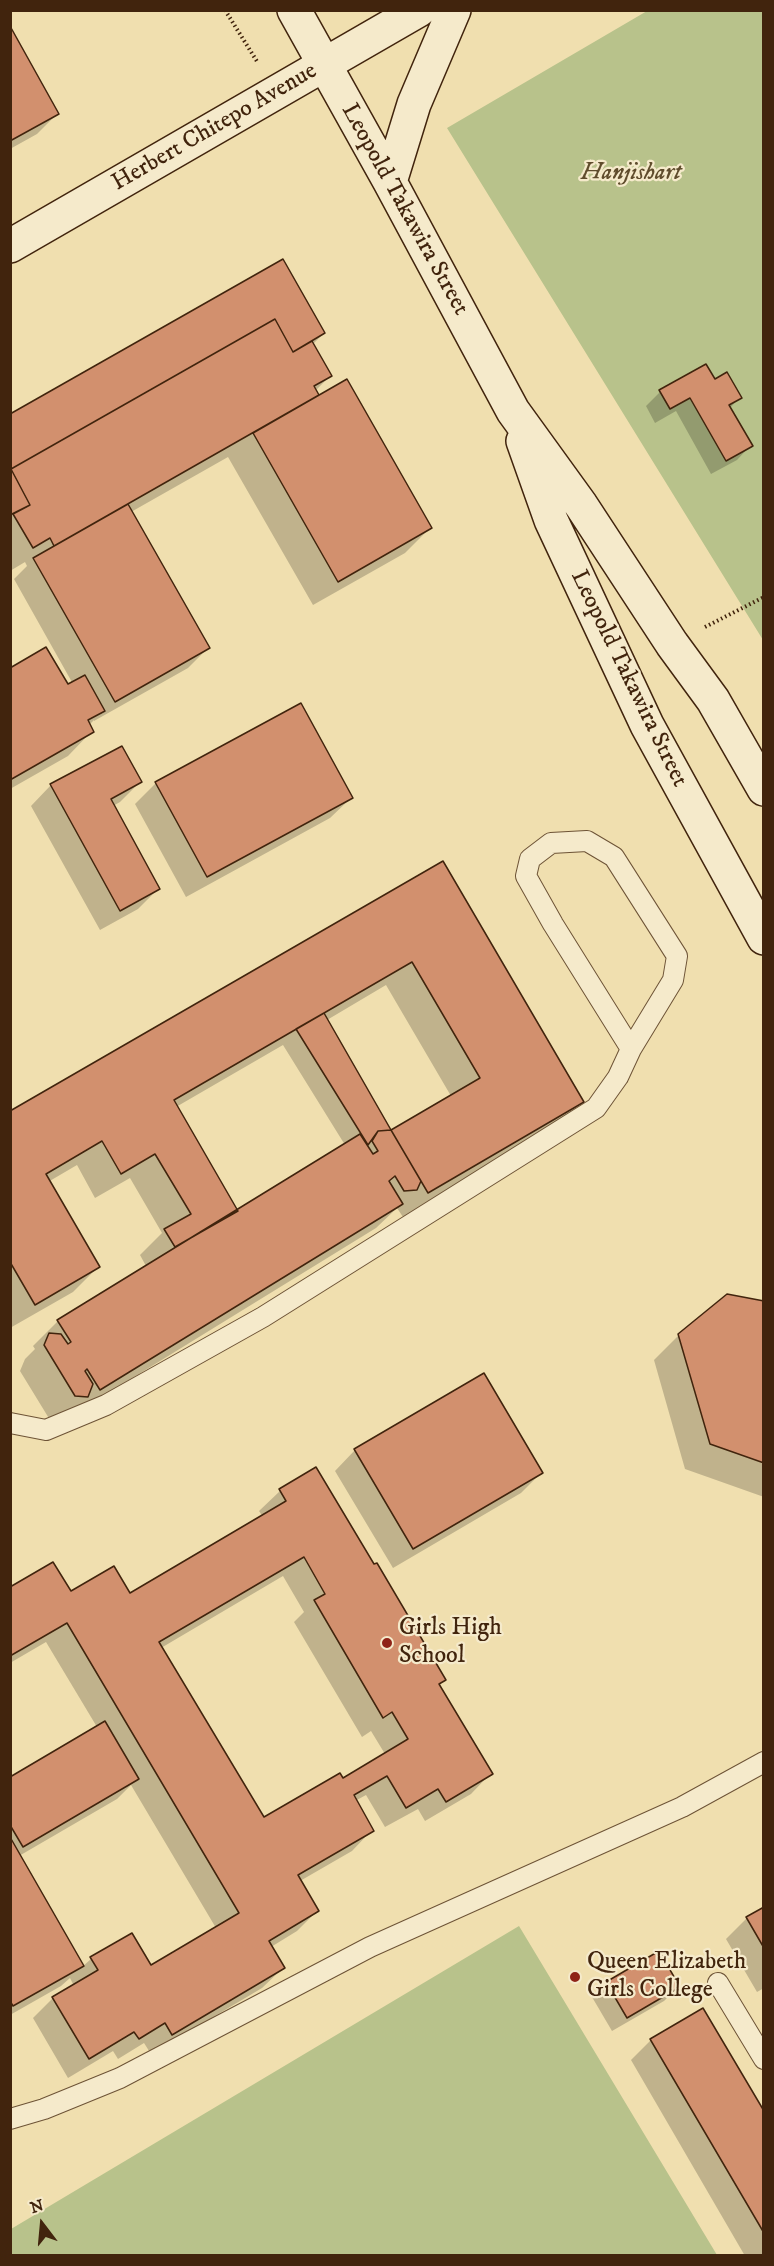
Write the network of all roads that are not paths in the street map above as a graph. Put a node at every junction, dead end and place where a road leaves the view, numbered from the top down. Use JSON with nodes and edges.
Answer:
{"nodes":[{"id":1,"x":294,"y":10,"type":"edge"},
{"id":2,"x":419,"y":10,"type":"edge"},
{"id":3,"x":454,"y":10,"type":"edge"},
{"id":4,"x":325,"y":65,"type":"junction"},
{"id":5,"x":390,"y":182,"type":"junction"},
{"id":6,"x":10,"y":246,"type":"edge"},
{"id":7,"x":513,"y":411,"type":"junction"},
{"id":8,"x":764,"y":789,"type":"edge"},
{"id":9,"x":764,"y":938,"type":"edge"},
{"id":10,"x":631,"y":1049,"type":"junction"},
{"id":11,"x":10,"y":1423,"type":"edge"},
{"id":12,"x":764,"y":1762,"type":"edge"},
{"id":13,"x":718,"y":1983,"type":"dead end"},
{"id":14,"x":764,"y":2059,"type":"edge"},
{"id":15,"x":10,"y":2119,"type":"edge"}],
"edges":[{"from":1,"to":4,"type":"main road","name":"Leopold Takawira Street"},
{"from":2,"to":4,"type":"main road","name":"Herbert Chitepo Avenue"},
{"from":3,"to":5,"type":"main road"},
{"from":4,"to":5,"type":"main road","name":"Leopold Takawira Street"},
{"from":4,"to":6,"type":"main road","name":"Herbert Chitepo Avenue"},
{"from":5,"to":7,"type":"main road","name":"Leopold Takawira Street"},
{"from":7,"to":8,"type":"main road","name":"Leopold Takawira Street"},
{"from":7,"to":9,"type":"main road","name":"Leopold Takawira Street"},
{"from":10,"to":10,"type":"lane"},
{"from":10,"to":11,"type":"lane"},
{"from":12,"to":15,"type":"lane"},
{"from":13,"to":14,"type":"lane"}]}
